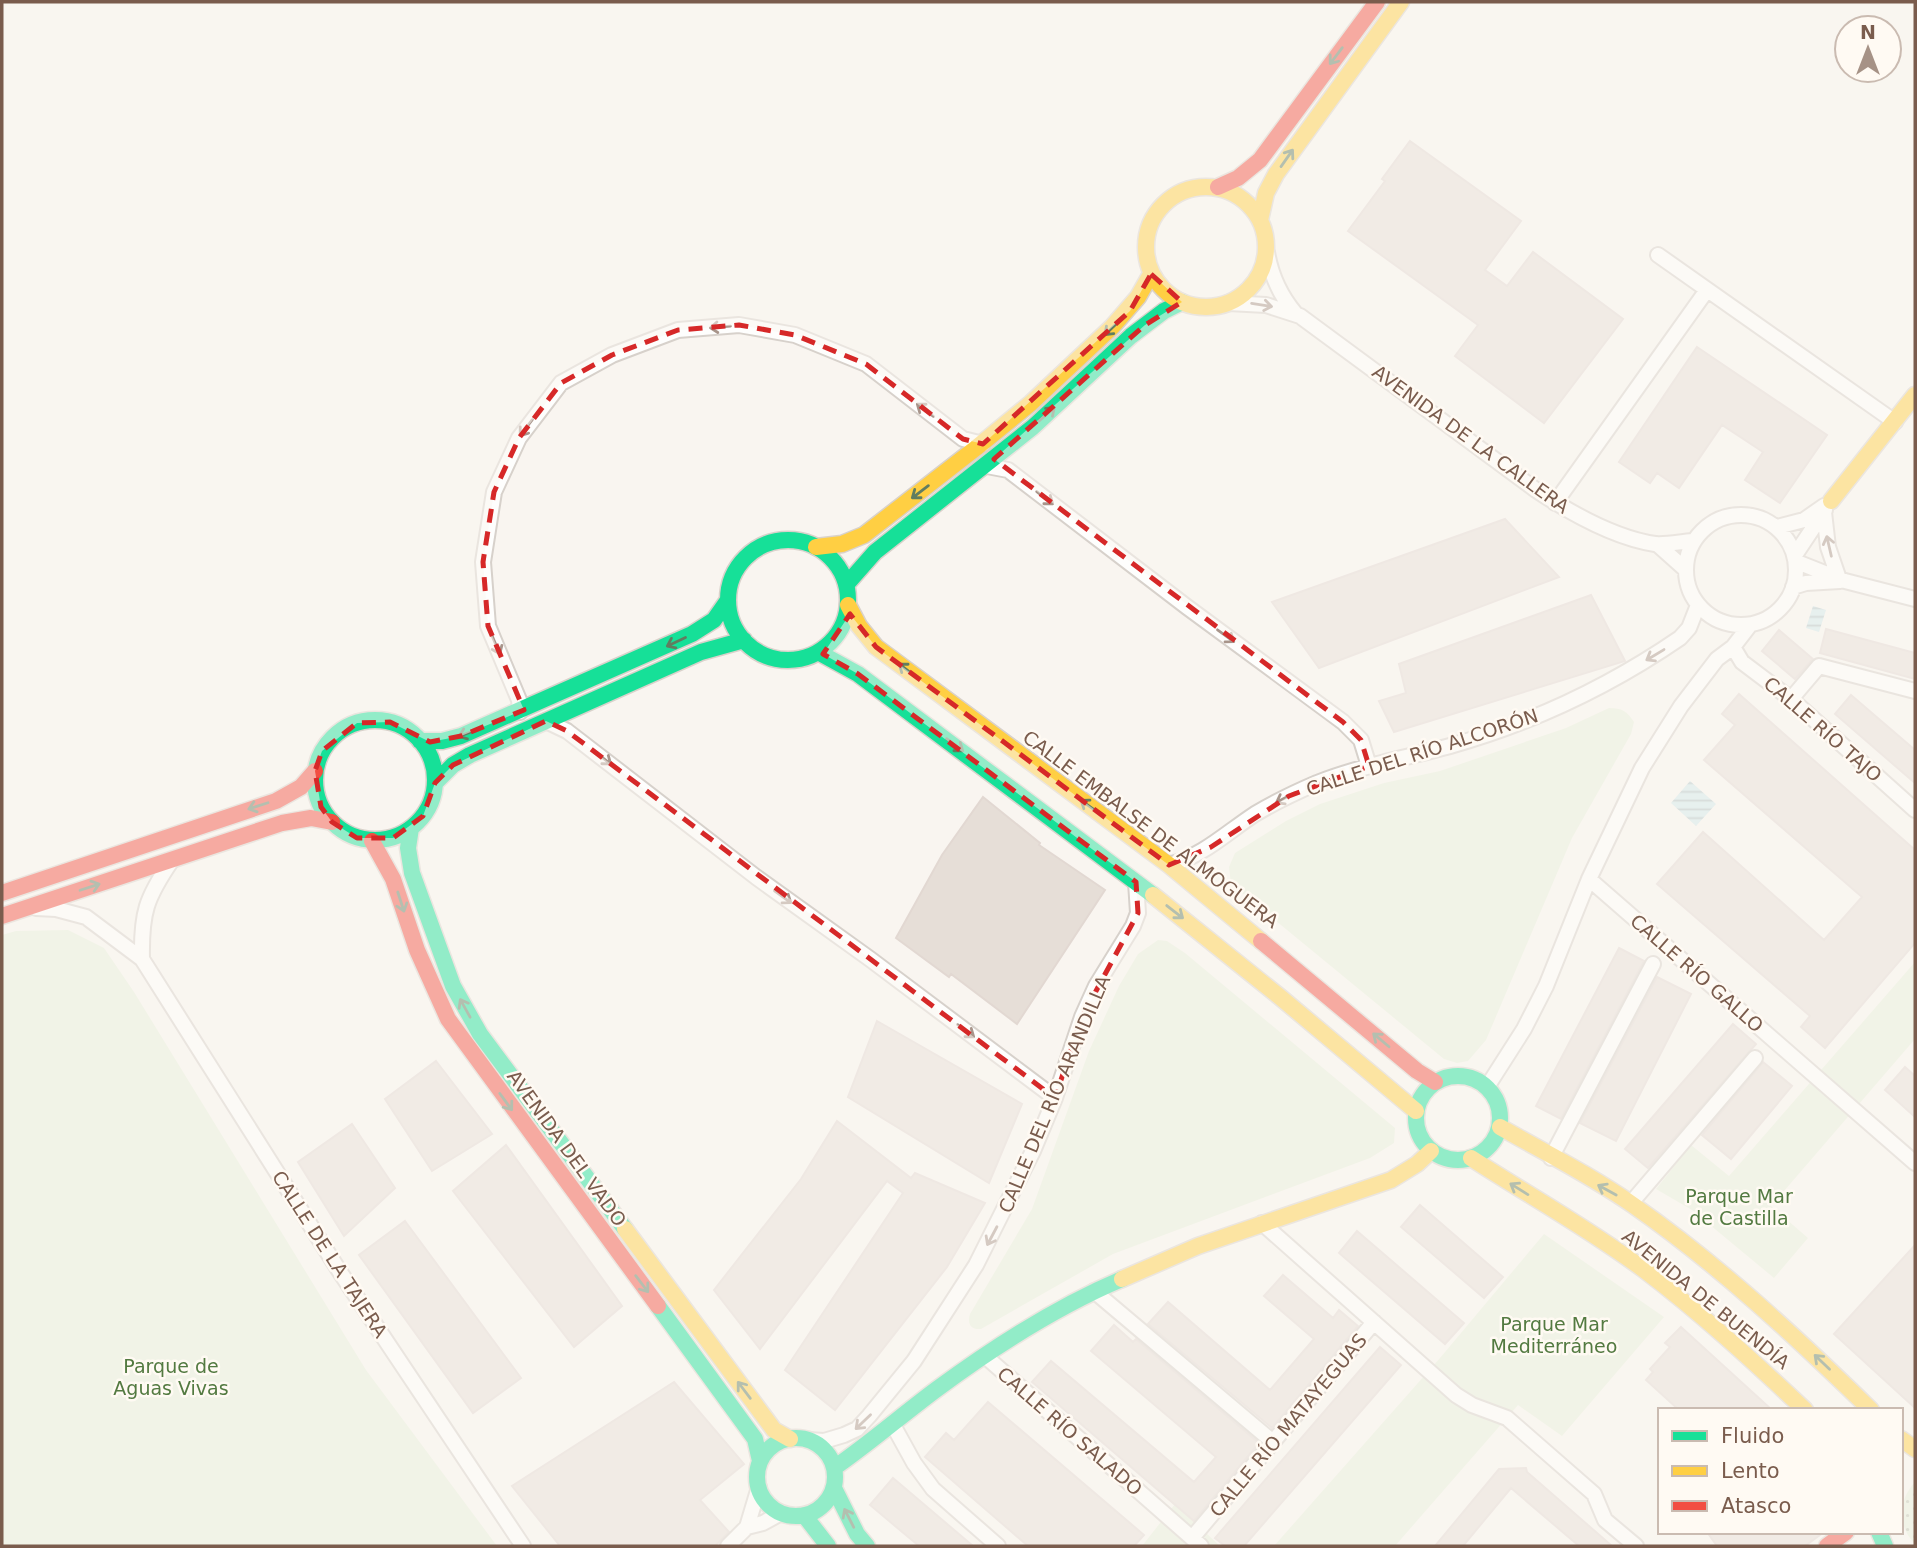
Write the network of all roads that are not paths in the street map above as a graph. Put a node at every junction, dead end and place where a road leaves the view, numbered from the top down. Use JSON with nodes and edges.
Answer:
{"nodes":[{"id":1,"x":1377,"y":2,"type":"edge"},
{"id":2,"x":1401,"y":2,"type":"edge"},
{"id":3,"x":1218,"y":187,"type":"junction"},
{"id":4,"x":1260,"y":220,"type":"junction"},
{"id":5,"x":1267,"y":251,"type":"junction"},
{"id":6,"x":1658,"y":255,"type":"dead end"},
{"id":7,"x":1151,"y":274,"type":"junction"},
{"id":8,"x":1707,"y":290,"type":"junction"},
{"id":9,"x":1182,"y":303,"type":"junction"},
{"id":10,"x":1228,"y":303,"type":"junction"},
{"id":11,"x":1296,"y":314,"type":"junction"},
{"id":12,"x":1915,"y":395,"type":"edge"},
{"id":13,"x":1895,"y":422,"type":"junction"},
{"id":14,"x":983,"y":444,"type":"junction"},
{"id":15,"x":986,"y":466,"type":"junction"},
{"id":16,"x":1555,"y":503,"type":"junction"},
{"id":17,"x":1827,"y":507,"type":"junction"},
{"id":18,"x":1777,"y":527,"type":"junction"},
{"id":19,"x":1692,"y":541,"type":"junction"},
{"id":20,"x":1657,"y":544,"type":"junction"},
{"id":21,"x":816,"y":547,"type":"junction"},
{"id":22,"x":1796,"y":558,"type":"junction"},
{"id":23,"x":1685,"y":569,"type":"junction"},
{"id":24,"x":1842,"y":580,"type":"junction"},
{"id":25,"x":846,"y":585,"type":"junction"},
{"id":26,"x":1793,"y":587,"type":"junction"},
{"id":27,"x":1915,"y":599,"type":"edge"},
{"id":28,"x":728,"y":600,"type":"junction"},
{"id":29,"x":848,"y":605,"type":"junction"},
{"id":30,"x":1698,"y":605,"type":"junction"},
{"id":31,"x":1723,"y":625,"type":"junction"},
{"id":32,"x":1750,"y":625,"type":"junction"},
{"id":33,"x":744,"y":640,"type":"junction"},
{"id":34,"x":1733,"y":646,"type":"junction"},
{"id":35,"x":818,"y":652,"type":"junction"},
{"id":36,"x":1717,"y":659,"type":"junction"},
{"id":37,"x":1915,"y":691,"type":"edge"},
{"id":38,"x":1791,"y":699,"type":"junction"},
{"id":39,"x":520,"y":712,"type":"junction"},
{"id":40,"x":546,"y":721,"type":"junction"},
{"id":41,"x":420,"y":741,"type":"junction"},
{"id":42,"x":1369,"y":766,"type":"junction"},
{"id":43,"x":315,"y":771,"type":"junction"},
{"id":44,"x":435,"y":783,"type":"junction"},
{"id":45,"x":1915,"y":810,"type":"edge"},
{"id":46,"x":331,"y":822,"type":"junction"},
{"id":47,"x":411,"y":828,"type":"junction"},
{"id":48,"x":372,"y":841,"type":"junction"},
{"id":49,"x":172,"y":860,"type":"junction"},
{"id":50,"x":1169,"y":865,"type":"junction"},
{"id":51,"x":1589,"y":879,"type":"junction"},
{"id":52,"x":1136,"y":882,"type":"junction"},
{"id":53,"x":2,"y":892,"type":"edge"},
{"id":54,"x":23,"y":908,"type":"junction"},
{"id":55,"x":2,"y":916,"type":"edge"},
{"id":56,"x":142,"y":959,"type":"junction"},
{"id":57,"x":1653,"y":964,"type":"dead end"},
{"id":58,"x":1755,"y":1058,"type":"dead end"},
{"id":59,"x":1435,"y":1082,"type":"junction"},
{"id":60,"x":1487,"y":1087,"type":"junction"},
{"id":61,"x":1055,"y":1098,"type":"junction"},
{"id":62,"x":1416,"y":1111,"type":"junction"},
{"id":63,"x":1500,"y":1127,"type":"junction"},
{"id":64,"x":1431,"y":1151,"type":"junction"},
{"id":65,"x":1471,"y":1158,"type":"junction"},
{"id":66,"x":1551,"y":1158,"type":"junction"},
{"id":67,"x":1915,"y":1163,"type":"edge"},
{"id":68,"x":1631,"y":1203,"type":"junction"},
{"id":69,"x":1262,"y":1223,"type":"junction"},
{"id":70,"x":1094,"y":1291,"type":"junction"},
{"id":71,"x":1374,"y":1322,"type":"junction"},
{"id":72,"x":985,"y":1356,"type":"junction"},
{"id":73,"x":1803,"y":1408,"type":"edge"},
{"id":74,"x":1869,"y":1408,"type":"edge"},
{"id":75,"x":893,"y":1425,"type":"junction"},
{"id":76,"x":790,"y":1438,"type":"junction"},
{"id":77,"x":808,"y":1440,"type":"junction"},
{"id":78,"x":1273,"y":1442,"type":"junction"},
{"id":79,"x":760,"y":1461,"type":"junction"},
{"id":80,"x":834,"y":1468,"type":"junction"},
{"id":81,"x":759,"y":1487,"type":"junction"},
{"id":82,"x":834,"y":1488,"type":"junction"},
{"id":83,"x":781,"y":1513,"type":"junction"},
{"id":84,"x":804,"y":1514,"type":"junction"},
{"id":85,"x":747,"y":1527,"type":"junction"},
{"id":86,"x":1843,"y":1534,"type":"edge"},
{"id":87,"x":1198,"y":1538,"type":"edge"},
{"id":88,"x":523,"y":1546,"type":"edge"},
{"id":89,"x":728,"y":1546,"type":"edge"},
{"id":90,"x":828,"y":1546,"type":"edge"},
{"id":91,"x":867,"y":1546,"type":"edge"},
{"id":92,"x":998,"y":1546,"type":"edge"},
{"id":93,"x":1636,"y":1546,"type":"edge"},
{"id":94,"x":1827,"y":1546,"type":"edge"}],
"edges":[{"from":1,"to":3,"type":"main road","one_way":true},
{"from":4,"to":2,"type":"main road","one_way":true},
{"from":3,"to":4,"type":"main road"},
{"from":3,"to":7,"type":"main road"},
{"from":4,"to":5,"type":"main road"},
{"from":5,"to":10,"type":"main road"},
{"from":5,"to":11,"type":"street","name":"AVENIDA DE LA CALLERA"},
{"from":6,"to":8,"type":"street"},
{"from":7,"to":9,"type":"main road"},
{"from":7,"to":14,"type":"main road","one_way":true},
{"from":8,"to":13,"type":"street"},
{"from":8,"to":16,"type":"street"},
{"from":9,"to":10,"type":"main road"},
{"from":15,"to":9,"type":"main road","one_way":true},
{"from":10,"to":11,"type":"street","name":"AVENIDA DE LA CALLERA","one_way":true},
{"from":11,"to":16,"type":"street","name":"AVENIDA DE LA CALLERA"},
{"from":12,"to":13,"type":"main road"},
{"from":13,"to":17,"type":"main road"},
{"from":14,"to":21,"type":"main road","one_way":true},
{"from":14,"to":39,"type":"street","one_way":true},
{"from":15,"to":25,"type":"main road"},
{"from":15,"to":42,"type":"street","one_way":true},
{"from":16,"to":20,"type":"street","name":"AVENIDA DE LA CALLERA"},
{"from":17,"to":18,"type":"street"},
{"from":17,"to":22,"type":"street"},
{"from":24,"to":17,"type":"street","one_way":true},
{"from":18,"to":19,"type":"street"},
{"from":18,"to":22,"type":"street"},
{"from":19,"to":20,"type":"street","name":"AVENIDA DE LA CALLERA"},
{"from":19,"to":23,"type":"street"},
{"from":20,"to":23,"type":"street","name":"AVENIDA DE LA CALLERA"},
{"from":21,"to":25,"type":"main road"},
{"from":21,"to":28,"type":"main road"},
{"from":22,"to":24,"type":"street"},
{"from":22,"to":26,"type":"street"},
{"from":23,"to":30,"type":"street"},
{"from":24,"to":26,"type":"street"},
{"from":24,"to":27,"type":"street"},
{"from":25,"to":29,"type":"main road"},
{"from":26,"to":32,"type":"street"},
{"from":28,"to":33,"type":"main road"},
{"from":28,"to":39,"type":"main road","one_way":true},
{"from":29,"to":35,"type":"main road"},
{"from":50,"to":29,"type":"main road","name":"CALLE EMBALSE DE ALMOGUERA","one_way":true},
{"from":30,"to":31,"type":"street"},
{"from":30,"to":42,"type":"street","name":"CALLE DEL RÍO ALCORÓN","one_way":true},
{"from":31,"to":32,"type":"street"},
{"from":31,"to":36,"type":"street"},
{"from":32,"to":34,"type":"street"},
{"from":33,"to":35,"type":"main road"},
{"from":33,"to":40,"type":"main road"},
{"from":34,"to":36,"type":"street"},
{"from":34,"to":38,"type":"street","name":"CALLE RÍO TAJO"},
{"from":35,"to":52,"type":"main road","one_way":true},
{"from":36,"to":51,"type":"street"},
{"from":37,"to":38,"type":"street"},
{"from":38,"to":45,"type":"street","name":"CALLE RÍO TAJO"},
{"from":39,"to":41,"type":"main road","one_way":true},
{"from":40,"to":44,"type":"main road"},
{"from":40,"to":61,"type":"street","one_way":true},
{"from":41,"to":43,"type":"main road"},
{"from":41,"to":44,"type":"main road"},
{"from":42,"to":50,"type":"street","name":"CALLE DEL RÍO ALCORÓN","one_way":true},
{"from":43,"to":46,"type":"main road"},
{"from":43,"to":53,"type":"main road","one_way":true},
{"from":44,"to":47,"type":"main road"},
{"from":46,"to":48,"type":"main road"},
{"from":46,"to":49,"type":"main road"},
{"from":47,"to":48,"type":"main road"},
{"from":76,"to":47,"type":"main road","name":"AVENIDA DEL VADO","one_way":true},
{"from":48,"to":79,"type":"main road","name":"AVENIDA DEL VADO","one_way":true},
{"from":54,"to":49,"type":"main road","one_way":true},
{"from":49,"to":56,"type":"street"},
{"from":59,"to":50,"type":"main road","name":"CALLE EMBALSE DE ALMOGUERA","one_way":true},
{"from":51,"to":60,"type":"street"},
{"from":51,"to":67,"type":"street","name":"CALLE RÍO GALLO"},
{"from":52,"to":61,"type":"street","name":"CALLE DEL RÍO ARANDILLA"},
{"from":52,"to":62,"type":"main road","one_way":true},
{"from":54,"to":55,"type":"main road"},
{"from":54,"to":56,"type":"street","name":"CALLE DE LA TAJERA"},
{"from":56,"to":88,"type":"street","name":"CALLE DE LA TAJERA"},
{"from":57,"to":66,"type":"street"},
{"from":58,"to":68,"type":"street"},
{"from":59,"to":60,"type":"main road"},
{"from":59,"to":62,"type":"main road"},
{"from":60,"to":63,"type":"main road"},
{"from":61,"to":77,"type":"street","name":"CALLE DEL RÍO ARANDILLA","one_way":true},
{"from":62,"to":64,"type":"main road"},
{"from":63,"to":65,"type":"main road"},
{"from":63,"to":66,"type":"main road","name":"AVENIDA DE BUENDÍA"},
{"from":64,"to":65,"type":"main road"},
{"from":64,"to":69,"type":"main road"},
{"from":73,"to":65,"type":"main road","name":"AVENIDA DE BUENDÍA","one_way":true},
{"from":68,"to":66,"type":"main road","name":"AVENIDA DE BUENDÍA","one_way":true},
{"from":74,"to":68,"type":"main road","name":"AVENIDA DE BUENDÍA","one_way":true},
{"from":69,"to":70,"type":"main road"},
{"from":69,"to":71,"type":"street"},
{"from":70,"to":72,"type":"main road"},
{"from":70,"to":78,"type":"street"},
{"from":71,"to":78,"type":"street","name":"CALLE RÍO MATAYEGUAS"},
{"from":71,"to":93,"type":"street"},
{"from":72,"to":75,"type":"main road"},
{"from":72,"to":87,"type":"street","name":"CALLE RÍO SALADO"},
{"from":75,"to":80,"type":"main road"},
{"from":75,"to":92,"type":"street"},
{"from":76,"to":77,"type":"main road"},
{"from":76,"to":79,"type":"main road"},
{"from":77,"to":80,"type":"main road"},
{"from":78,"to":87,"type":"street","name":"CALLE RÍO MATAYEGUAS"},
{"from":79,"to":81,"type":"main road"},
{"from":80,"to":82,"type":"main road"},
{"from":81,"to":83,"type":"main road"},
{"from":81,"to":85,"type":"street"},
{"from":82,"to":84,"type":"main road"},
{"from":91,"to":82,"type":"main road","one_way":true},
{"from":83,"to":84,"type":"main road"},
{"from":83,"to":85,"type":"street"},
{"from":84,"to":90,"type":"main road"},
{"from":85,"to":89,"type":"street"},
{"from":86,"to":94,"type":"main road"}]}
